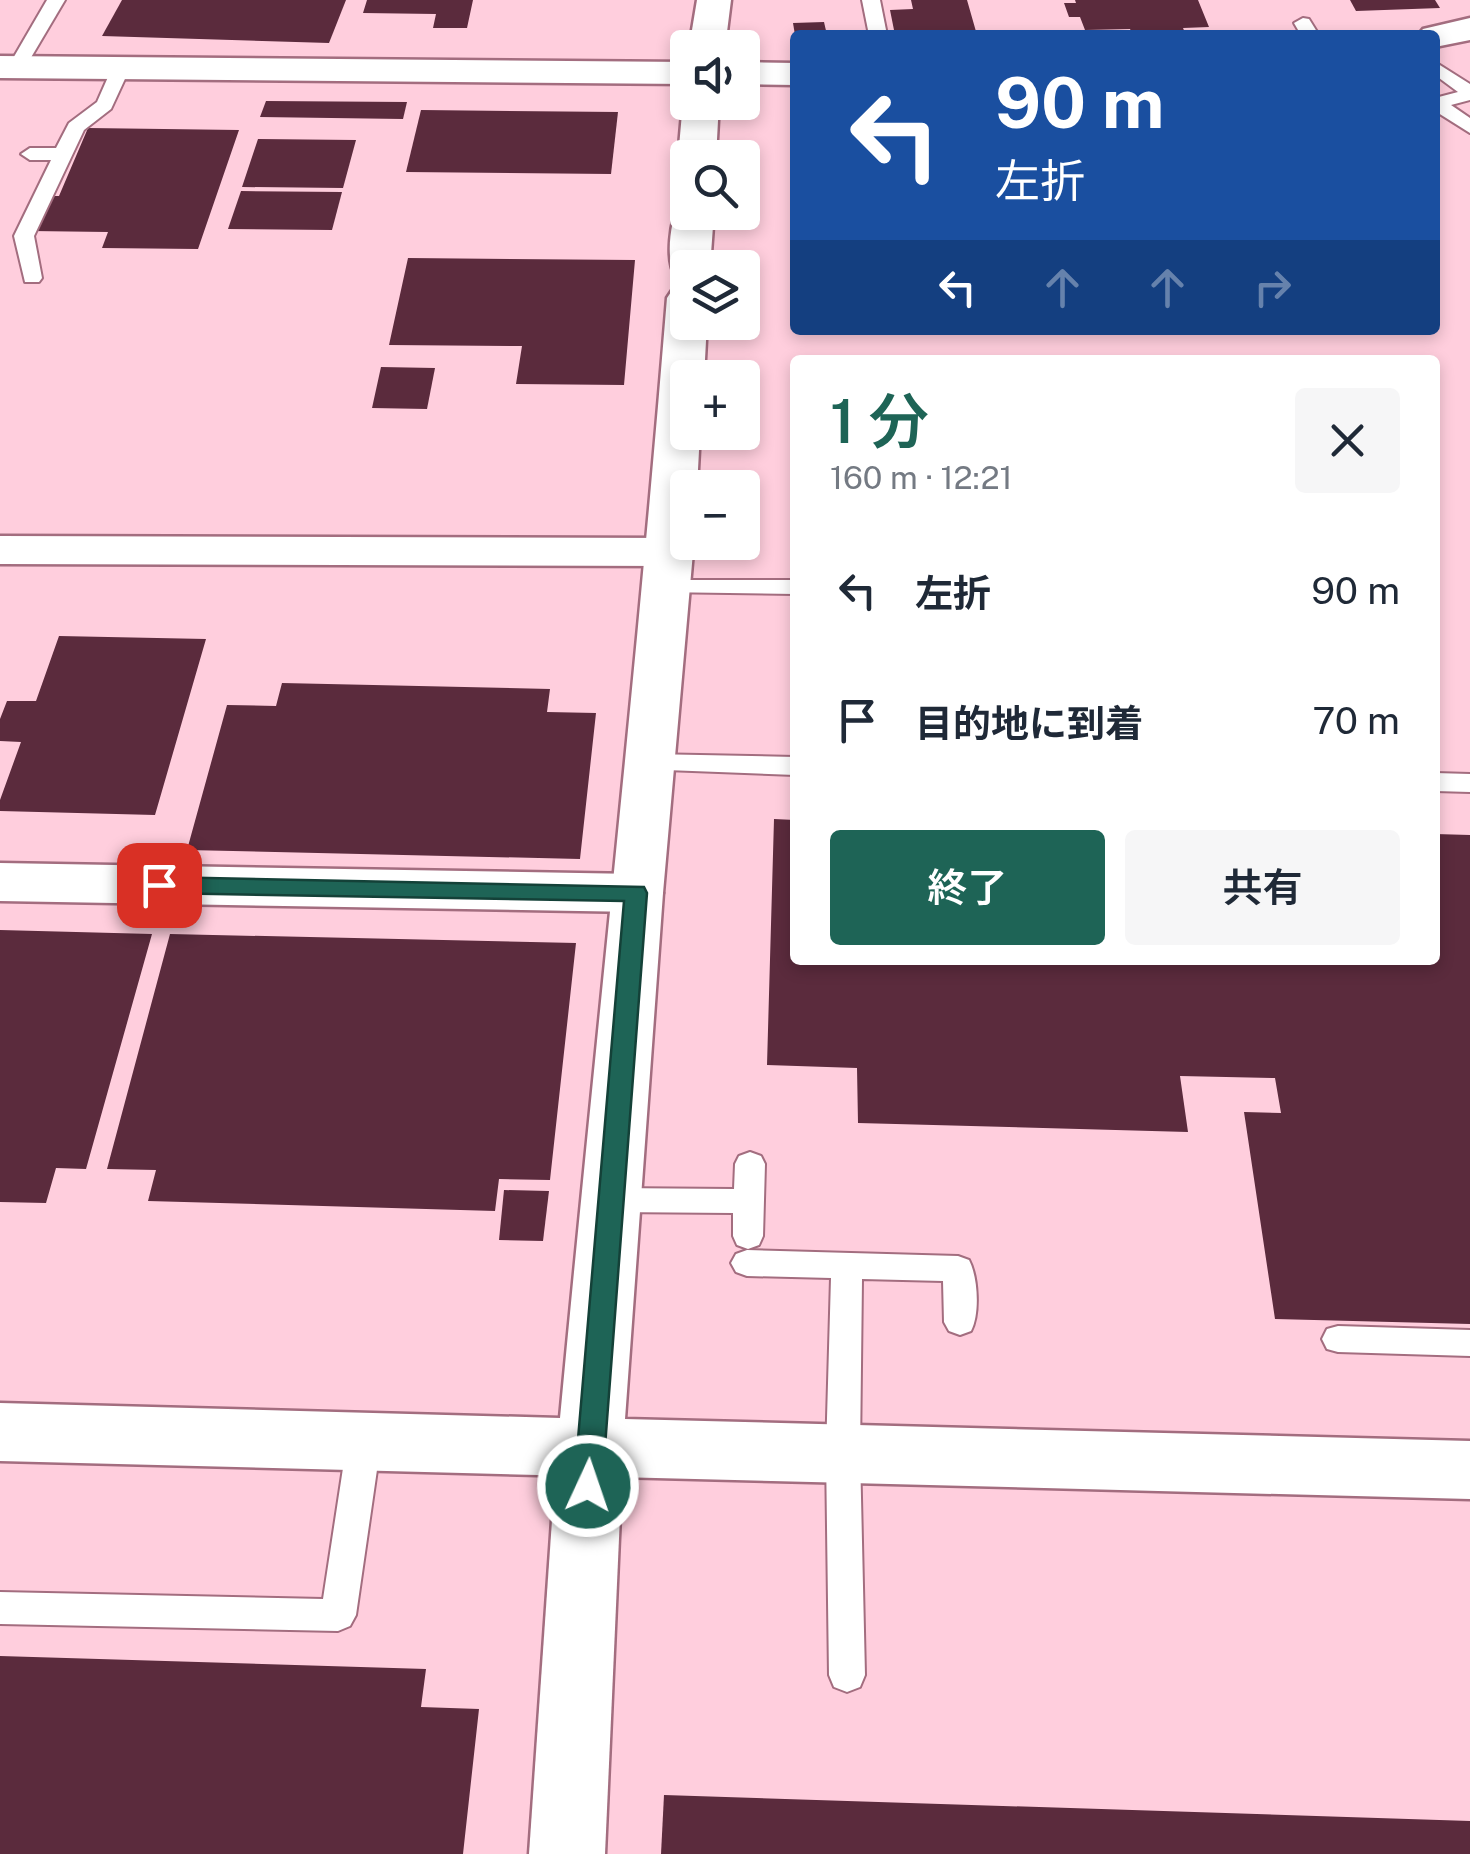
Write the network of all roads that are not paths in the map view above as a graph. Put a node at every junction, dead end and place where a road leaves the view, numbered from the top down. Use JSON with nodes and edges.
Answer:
{"nodes":[{"id":1,"x":56,"y":0,"type":"edge"},
{"id":2,"x":714,"y":0,"type":"edge"},
{"id":3,"x":871,"y":0,"type":"edge"},
{"id":4,"x":1470,"y":29,"type":"edge"},
{"id":5,"x":710,"y":30,"type":"edge"},
{"id":6,"x":877,"y":30,"type":"edge"},
{"id":7,"x":1440,"y":35,"type":"edge"},
{"id":8,"x":9,"y":67,"type":"edge"},
{"id":9,"x":121,"y":68,"type":"junction"},
{"id":10,"x":1440,"y":71,"type":"edge"},
{"id":11,"x":670,"y":73,"type":"edge"},
{"id":12,"x":760,"y":74,"type":"edge"},
{"id":13,"x":790,"y":74,"type":"edge"},
{"id":14,"x":1470,"y":94,"type":"edge"},
{"id":15,"x":1440,"y":102,"type":"edge"},
{"id":16,"x":1440,"y":106,"type":"edge"},
{"id":17,"x":1470,"y":127,"type":"edge"},
{"id":18,"x":30,"y":154,"type":"dead end"},
{"id":19,"x":63,"y":154,"type":"junction"},
{"id":20,"x":32,"y":278,"type":"dead end"},
{"id":21,"x":685,"y":340,"type":"edge"},
{"id":22,"x":0,"y":550,"type":"edge"},
{"id":23,"x":668,"y":570,"type":"junction"},
{"id":24,"x":790,"y":586,"type":"edge"},
{"id":25,"x":650,"y":763,"type":"junction"},
{"id":26,"x":790,"y":766,"type":"edge"},
{"id":27,"x":1440,"y":782,"type":"edge"},
{"id":28,"x":1470,"y":783,"type":"edge"},
{"id":29,"x":0,"y":882,"type":"edge"},
{"id":30,"x":636,"y":893,"type":"junction"},
{"id":31,"x":750,"y":1164,"type":"dead end"},
{"id":32,"x":611,"y":1200,"type":"junction"},
{"id":33,"x":749,"y":1200,"type":"junction"},
{"id":34,"x":847,"y":1266,"type":"junction"},
{"id":35,"x":960,"y":1322,"type":"dead end"},
{"id":36,"x":1338,"y":1339,"type":"dead end"},
{"id":37,"x":1470,"y":1343,"type":"edge"},
{"id":38,"x":0,"y":1432,"type":"edge"},
{"id":39,"x":364,"y":1442,"type":"junction"},
{"id":40,"x":590,"y":1448,"type":"junction"},
{"id":41,"x":844,"y":1452,"type":"junction"},
{"id":42,"x":1470,"y":1470,"type":"edge"},
{"id":43,"x":0,"y":1608,"type":"edge"},
{"id":44,"x":846,"y":1675,"type":"dead end"},
{"id":45,"x":566,"y":1854,"type":"edge"}],
"edges":[{"from":1,"to":8,"type":"lane"},
{"from":2,"to":5,"type":"street"},
{"from":3,"to":6,"type":"lane"},
{"from":4,"to":7,"type":"street"},
{"from":8,"to":9,"type":"street"},
{"from":9,"to":11,"type":"street"},
{"from":9,"to":19,"type":"lane"},
{"from":10,"to":14,"type":"lane"},
{"from":12,"to":13,"type":"street"},
{"from":14,"to":15,"type":"lane"},
{"from":16,"to":17,"type":"lane"},
{"from":18,"to":19,"type":"lane"},
{"from":19,"to":20,"type":"lane"},
{"from":21,"to":23,"type":"street"},
{"from":22,"to":23,"type":"street"},
{"from":23,"to":24,"type":"lane"},
{"from":23,"to":25,"type":"street"},
{"from":25,"to":26,"type":"lane"},
{"from":25,"to":30,"type":"street"},
{"from":27,"to":28,"type":"lane"},
{"from":29,"to":30,"type":"street"},
{"from":30,"to":32,"type":"street"},
{"from":31,"to":33,"type":"lane"},
{"from":32,"to":33,"type":"lane"},
{"from":32,"to":40,"type":"street"},
{"from":33,"to":34,"type":"lane"},
{"from":34,"to":35,"type":"lane"},
{"from":34,"to":41,"type":"lane"},
{"from":36,"to":37,"type":"lane"},
{"from":38,"to":39,"type":"street"},
{"from":39,"to":40,"type":"street"},
{"from":39,"to":43,"type":"lane"},
{"from":40,"to":41,"type":"street"},
{"from":40,"to":45,"type":"street"},
{"from":41,"to":42,"type":"street"},
{"from":41,"to":44,"type":"lane"}]}
